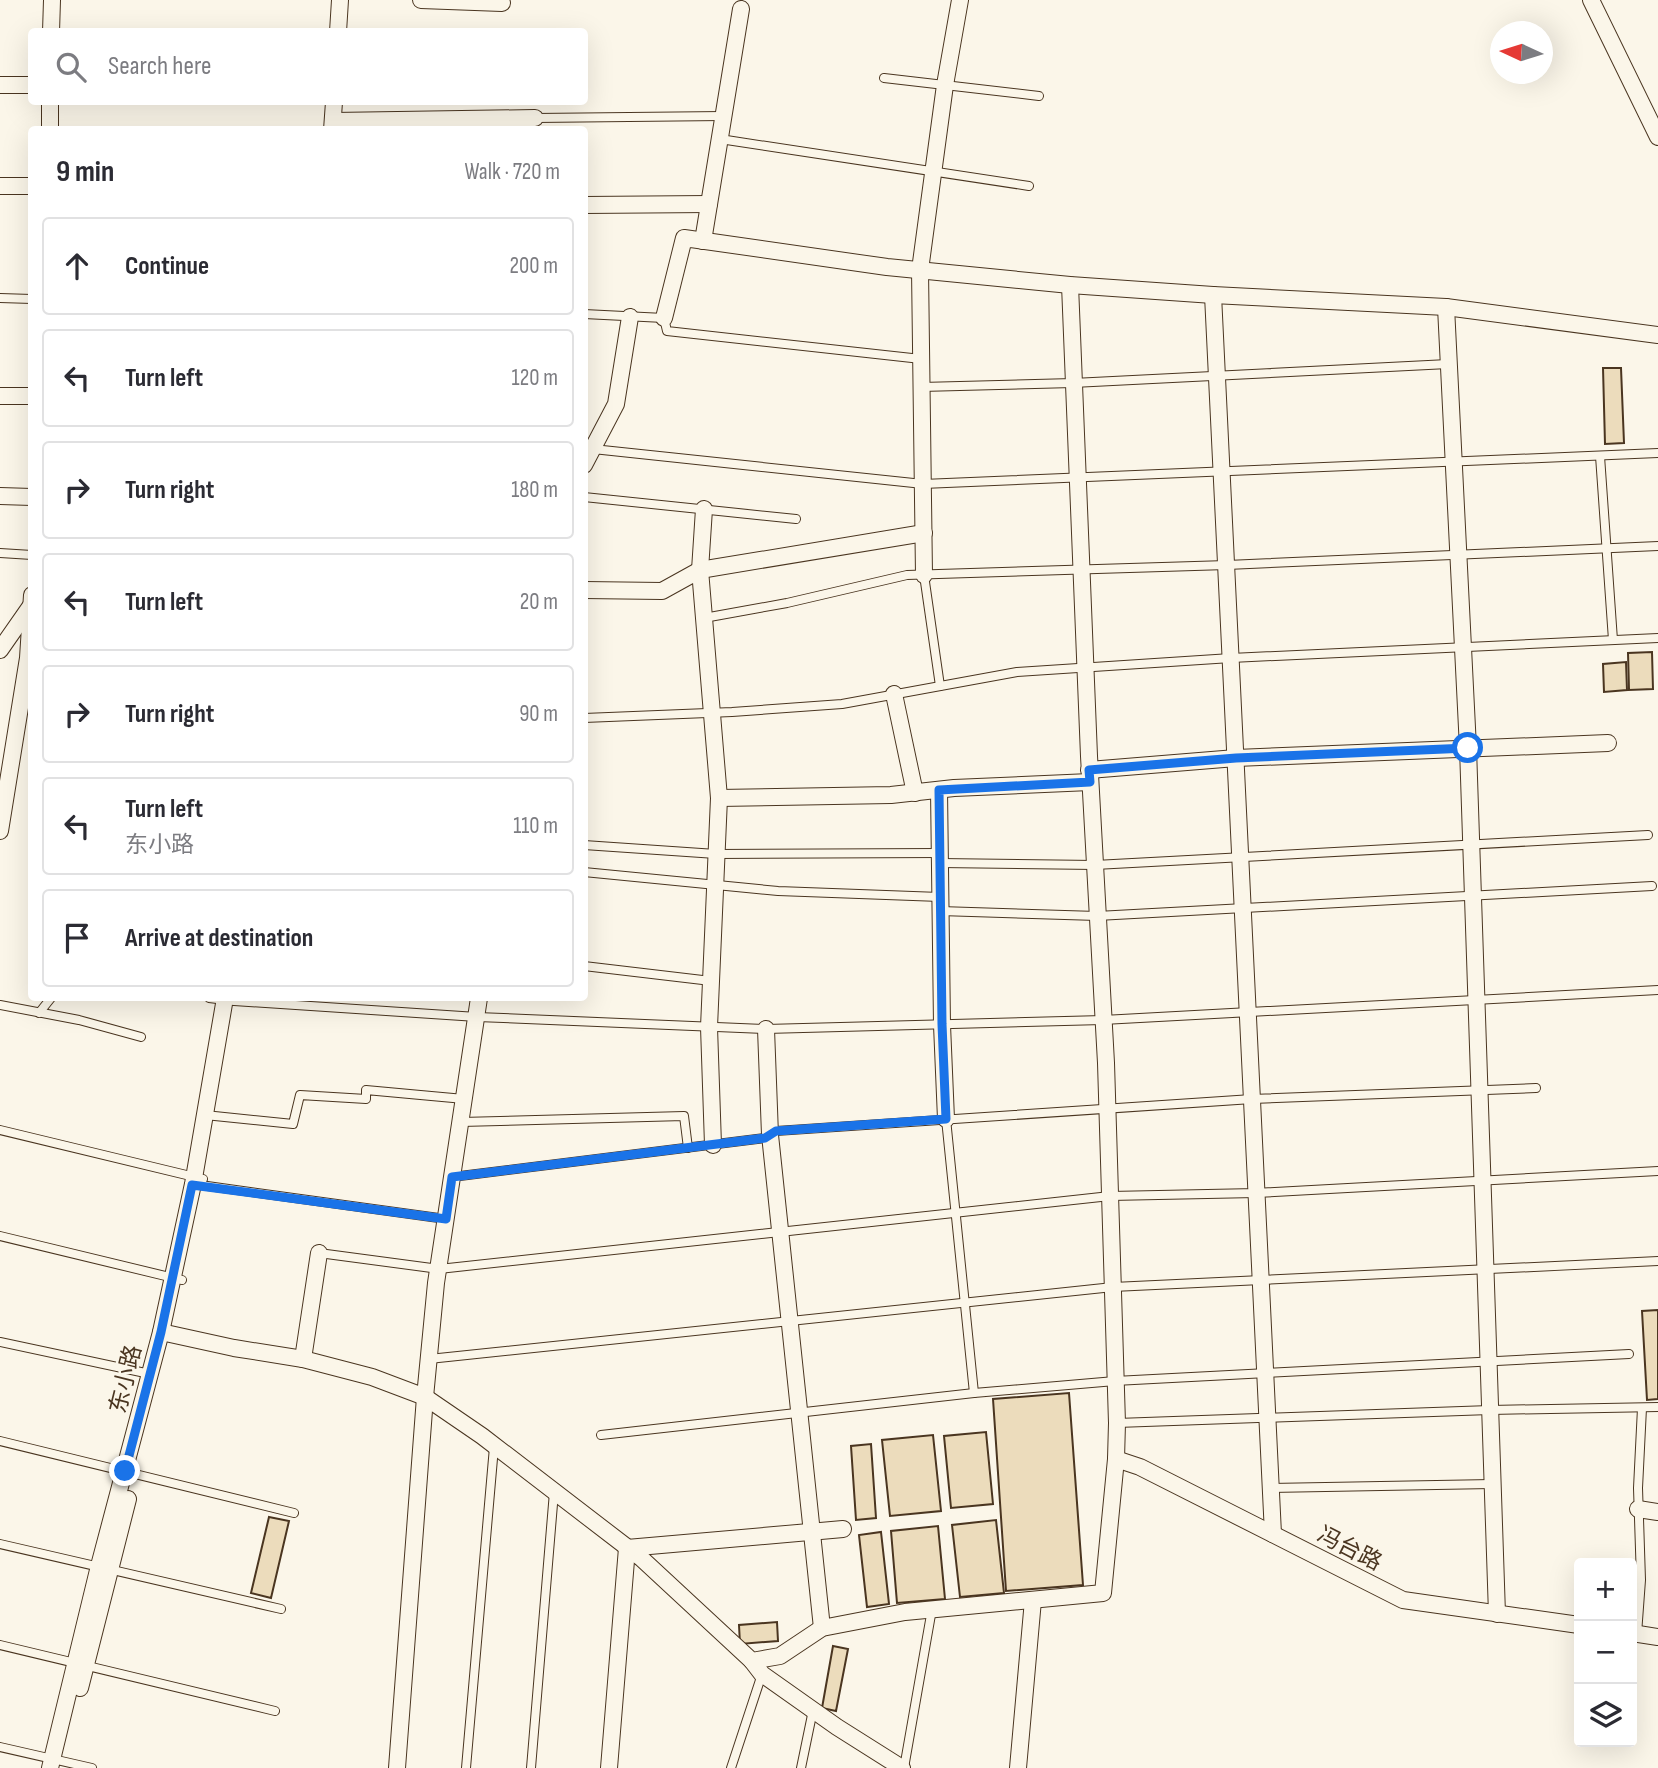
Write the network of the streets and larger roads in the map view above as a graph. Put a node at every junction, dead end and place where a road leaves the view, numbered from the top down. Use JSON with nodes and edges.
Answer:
{"nodes":[{"id":1,"x":52,"y":0,"type":"edge"},
{"id":2,"x":340,"y":0,"type":"edge"},
{"id":3,"x":347,"y":0,"type":"edge"},
{"id":4,"x":421,"y":0,"type":"edge"},
{"id":5,"x":960,"y":0,"type":"edge"},
{"id":6,"x":1591,"y":0,"type":"edge"},
{"id":7,"x":502,"y":4,"type":"dead end"},
{"id":8,"x":741,"y":9,"type":"dead end"},
{"id":9,"x":51,"y":28,"type":"edge"},
{"id":10,"x":338,"y":28,"type":"edge"},
{"id":11,"x":345,"y":28,"type":"edge"},
{"id":12,"x":0,"y":85,"type":"edge"},
{"id":13,"x":28,"y":85,"type":"edge"},
{"id":14,"x":50,"y":105,"type":"edge"},
{"id":15,"x":334,"y":105,"type":"edge"},
{"id":16,"x":340,"y":105,"type":"edge"},
{"id":17,"x":535,"y":118,"type":"road end"},
{"id":18,"x":336,"y":125,"type":"edge"},
{"id":19,"x":50,"y":126,"type":"edge"},
{"id":20,"x":1658,"y":137,"type":"edge"},
{"id":21,"x":0,"y":186,"type":"edge"},
{"id":22,"x":28,"y":186,"type":"edge"},
{"id":23,"x":709,"y":204,"type":"junction"},
{"id":24,"x":588,"y":205,"type":"edge"},
{"id":25,"x":704,"y":241,"type":"junction"},
{"id":26,"x":920,"y":270,"type":"junction"},
{"id":27,"x":1070,"y":285,"type":"junction"},
{"id":28,"x":1213,"y":295,"type":"junction"},
{"id":29,"x":1446,"y":307,"type":"junction"},
{"id":30,"x":630,"y":317,"type":"road end"},
{"id":31,"x":664,"y":318,"type":"road end"},
{"id":32,"x":1658,"y":335,"type":"edge"},
{"id":33,"x":0,"y":396,"type":"edge"},
{"id":34,"x":28,"y":396,"type":"edge"},
{"id":35,"x":588,"y":458,"type":"edge"},
{"id":36,"x":0,"y":496,"type":"edge"},
{"id":37,"x":28,"y":497,"type":"edge"},
{"id":38,"x":704,"y":509,"type":"road end"},
{"id":39,"x":924,"y":533,"type":"junction"},
{"id":40,"x":700,"y":570,"type":"junction"},
{"id":41,"x":924,"y":575,"type":"road end"},
{"id":42,"x":588,"y":590,"type":"edge"},
{"id":43,"x":28,"y":608,"type":"edge"},
{"id":44,"x":0,"y":650,"type":"edge"},
{"id":45,"x":28,"y":659,"type":"edge"},
{"id":46,"x":894,"y":694,"type":"road end"},
{"id":47,"x":26,"y":708,"type":"edge"},
{"id":48,"x":1608,"y":743,"type":"dead end"},
{"id":49,"x":1468,"y":748,"type":"junction"},
{"id":50,"x":1236,"y":758,"type":"junction"},
{"id":51,"x":1090,"y":776,"type":"junction"},
{"id":52,"x":939,"y":790,"type":"junction"},
{"id":53,"x":915,"y":793,"type":"junction"},
{"id":54,"x":719,"y":798,"type":"junction"},
{"id":55,"x":2,"y":804,"type":"edge"},
{"id":56,"x":0,"y":831,"type":"edge"},
{"id":57,"x":225,"y":1001,"type":"edge"},
{"id":58,"x":479,"y":1001,"type":"edge"},
{"id":59,"x":766,"y":1029,"type":"road end"},
{"id":60,"x":946,"y":1119,"type":"road end"},
{"id":61,"x":713,"y":1145,"type":"road end"},
{"id":62,"x":319,"y":1253,"type":"road end"},
{"id":63,"x":165,"y":1333,"type":"junction"},
{"id":64,"x":303,"y":1359,"type":"junction"},
{"id":65,"x":425,"y":1397,"type":"junction"},
{"id":66,"x":1116,"y":1459,"type":"junction"},
{"id":67,"x":130,"y":1472,"type":"junction"},
{"id":68,"x":1638,"y":1509,"type":"road end"},
{"id":69,"x":1658,"y":1512,"type":"edge"},
{"id":70,"x":843,"y":1529,"type":"dead end"},
{"id":71,"x":811,"y":1532,"type":"junction"},
{"id":72,"x":1273,"y":1534,"type":"junction"},
{"id":73,"x":627,"y":1548,"type":"junction"},
{"id":74,"x":1033,"y":1600,"type":"junction"},
{"id":75,"x":1497,"y":1614,"type":"junction"},
{"id":76,"x":1574,"y":1625,"type":"edge"},
{"id":77,"x":822,"y":1628,"type":"junction"},
{"id":78,"x":1637,"y":1634,"type":"edge"},
{"id":79,"x":1658,"y":1637,"type":"edge"},
{"id":80,"x":757,"y":1667,"type":"junction"},
{"id":81,"x":56,"y":1764,"type":"edge"},
{"id":82,"x":397,"y":1768,"type":"edge"},
{"id":83,"x":609,"y":1768,"type":"edge"},
{"id":84,"x":903,"y":1768,"type":"edge"},
{"id":85,"x":1018,"y":1768,"type":"edge"}],
"edges":[{"from":1,"to":9,"type":"street"},
{"from":2,"to":10,"type":"street"},
{"from":3,"to":11,"type":"street"},
{"from":4,"to":7,"type":"street"},
{"from":5,"to":26,"type":"street"},
{"from":6,"to":20,"type":"street"},
{"from":8,"to":23,"type":"street"},
{"from":12,"to":13,"type":"street"},
{"from":14,"to":19,"type":"street"},
{"from":15,"to":18,"type":"street"},
{"from":16,"to":18,"type":"street"},
{"from":17,"to":18,"type":"street"},
{"from":21,"to":22,"type":"street"},
{"from":23,"to":24,"type":"street"},
{"from":23,"to":25,"type":"street"},
{"from":25,"to":26,"type":"street"},
{"from":25,"to":31,"type":"street"},
{"from":26,"to":27,"type":"street"},
{"from":26,"to":39,"type":"street"},
{"from":27,"to":28,"type":"street"},
{"from":27,"to":51,"type":"street"},
{"from":28,"to":29,"type":"street"},
{"from":28,"to":50,"type":"street"},
{"from":29,"to":32,"type":"street"},
{"from":29,"to":49,"type":"street"},
{"from":30,"to":35,"type":"street"},
{"from":33,"to":34,"type":"street"},
{"from":36,"to":37,"type":"street"},
{"from":38,"to":40,"type":"street"},
{"from":39,"to":40,"type":"street"},
{"from":39,"to":41,"type":"street"},
{"from":40,"to":42,"type":"street"},
{"from":40,"to":54,"type":"street"},
{"from":43,"to":44,"type":"street"},
{"from":45,"to":47,"type":"street"},
{"from":46,"to":53,"type":"street"},
{"from":47,"to":55,"type":"street"},
{"from":48,"to":49,"type":"street"},
{"from":49,"to":50,"type":"street"},
{"from":49,"to":75,"type":"street"},
{"from":50,"to":51,"type":"street"},
{"from":50,"to":72,"type":"street"},
{"from":51,"to":52,"type":"street"},
{"from":51,"to":66,"type":"street"},
{"from":52,"to":53,"type":"street"},
{"from":52,"to":60,"type":"street"},
{"from":53,"to":54,"type":"street"},
{"from":54,"to":61,"type":"street"},
{"from":55,"to":56,"type":"street"},
{"from":57,"to":63,"type":"street","name":"东小路"},
{"from":58,"to":65,"type":"street"},
{"from":59,"to":71,"type":"street"},
{"from":62,"to":64,"type":"street"},
{"from":63,"to":64,"type":"street"},
{"from":63,"to":67,"type":"street","name":"东小路"},
{"from":63,"to":67,"type":"street","name":"东小路"},
{"from":64,"to":65,"type":"street"},
{"from":65,"to":73,"type":"street"},
{"from":65,"to":82,"type":"street"},
{"from":66,"to":72,"type":"street","name":"冯台路"},
{"from":66,"to":74,"type":"street"},
{"from":67,"to":81,"type":"street","name":"东小路"},
{"from":68,"to":69,"type":"street"},
{"from":70,"to":71,"type":"street"},
{"from":71,"to":73,"type":"street"},
{"from":71,"to":77,"type":"street"},
{"from":72,"to":75,"type":"street","name":"冯台路"},
{"from":73,"to":80,"type":"street"},
{"from":73,"to":83,"type":"street"},
{"from":74,"to":77,"type":"street"},
{"from":74,"to":85,"type":"street"},
{"from":75,"to":76,"type":"street","name":"冯台路"},
{"from":77,"to":80,"type":"street"},
{"from":78,"to":79,"type":"street"},
{"from":80,"to":84,"type":"street"}]}
